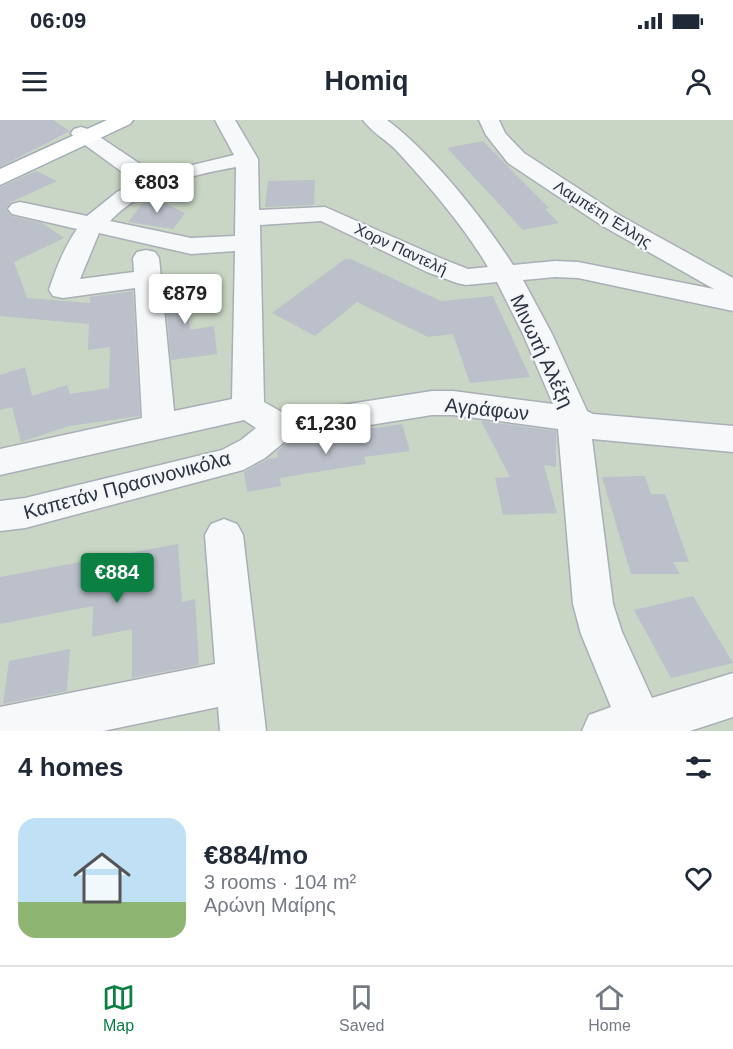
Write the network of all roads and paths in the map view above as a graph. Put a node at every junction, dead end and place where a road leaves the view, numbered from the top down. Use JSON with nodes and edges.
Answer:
{"nodes":[{"id":1,"x":109,"y":120,"type":"edge"},
{"id":2,"x":123,"y":120,"type":"edge"},
{"id":3,"x":225,"y":120,"type":"edge"},
{"id":4,"x":373,"y":120,"type":"edge"},
{"id":5,"x":489,"y":120,"type":"edge"},
{"id":6,"x":75,"y":128,"type":"edge"},
{"id":7,"x":247,"y":159,"type":"junction"},
{"id":8,"x":0,"y":171,"type":"edge"},
{"id":9,"x":0,"y":178,"type":"edge"},
{"id":10,"x":154,"y":184,"type":"junction"},
{"id":11,"x":20,"y":209,"type":"dead end"},
{"id":12,"x":92,"y":226,"type":"junction"},
{"id":13,"x":248,"y":231,"type":"junction"},
{"id":14,"x":145,"y":238,"type":"junction"},
{"id":15,"x":506,"y":273,"type":"junction"},
{"id":16,"x":147,"y":278,"type":"junction"},
{"id":17,"x":733,"y":289,"type":"edge"},
{"id":18,"x":733,"y":302,"type":"edge"},
{"id":19,"x":248,"y":408,"type":"junction"},
{"id":20,"x":573,"y":419,"type":"junction"},
{"id":21,"x":280,"y":427,"type":"junction"},
{"id":22,"x":159,"y":428,"type":"junction"},
{"id":23,"x":733,"y":439,"type":"edge"},
{"id":24,"x":0,"y":462,"type":"edge"},
{"id":25,"x":0,"y":516,"type":"edge"},
{"id":26,"x":224,"y":535,"type":"dead end"},
{"id":27,"x":238,"y":681,"type":"junction"},
{"id":28,"x":733,"y":695,"type":"edge"},
{"id":29,"x":630,"y":729,"type":"edge"},
{"id":30,"x":0,"y":730,"type":"edge"},
{"id":31,"x":243,"y":731,"type":"edge"}],
"edges":[{"from":1,"to":6,"type":"main road"},
{"from":2,"to":6,"type":"main road"},
{"from":3,"to":7,"type":"street"},
{"from":4,"to":15,"type":"street","name":"Μινωτή Αλέξη"},
{"from":5,"to":17,"type":"street","name":"Λαμπέτη Έλλης"},
{"from":6,"to":8,"type":"main road"},
{"from":6,"to":9,"type":"main road"},
{"from":6,"to":10,"type":"street"},
{"from":7,"to":10,"type":"street"},
{"from":7,"to":13,"type":"street"},
{"from":10,"to":12,"type":"street"},
{"from":11,"to":12,"type":"street","name":"Χορν Παντελή"},
{"from":12,"to":14,"type":"street","name":"Χορν Παντελή"},
{"from":12,"to":16,"type":"street"},
{"from":13,"to":14,"type":"street","name":"Χορν Παντελή"},
{"from":13,"to":15,"type":"street","name":"Χορν Παντελή"},
{"from":13,"to":19,"type":"street"},
{"from":14,"to":16,"type":"street"},
{"from":15,"to":18,"type":"street","name":"Χορν Παντελή"},
{"from":15,"to":20,"type":"street","name":"Μινωτή Αλέξη"},
{"from":16,"to":22,"type":"street"},
{"from":19,"to":21,"type":"street"},
{"from":19,"to":22,"type":"street"},
{"from":20,"to":21,"type":"street","name":"Αγράφων"},
{"from":20,"to":23,"type":"street","name":"Αγράφων"},
{"from":20,"to":29,"type":"street","name":"Μινωτή Αλέξη"},
{"from":21,"to":25,"type":"street","name":"Καπετάν Πρασινονικόλα"},
{"from":22,"to":24,"type":"street"},
{"from":26,"to":27,"type":"street"},
{"from":27,"to":30,"type":"street"},
{"from":27,"to":31,"type":"street"},
{"from":28,"to":29,"type":"street"}]}
